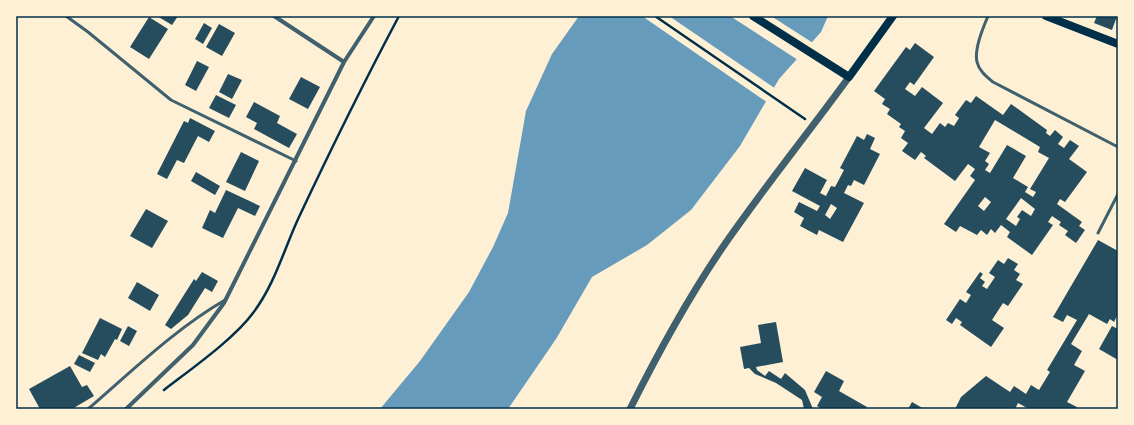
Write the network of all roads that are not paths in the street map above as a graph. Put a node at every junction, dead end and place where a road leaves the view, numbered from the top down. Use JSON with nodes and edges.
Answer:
{"nodes":[{"id":1,"x":66,"y":16,"type":"edge"},
{"id":2,"x":274,"y":16,"type":"edge"},
{"id":3,"x":374,"y":16,"type":"edge"},
{"id":4,"x":753,"y":16,"type":"edge"},
{"id":5,"x":893,"y":16,"type":"edge"},
{"id":6,"x":988,"y":16,"type":"edge"},
{"id":7,"x":1046,"y":16,"type":"edge"},
{"id":8,"x":1118,"y":44,"type":"edge"},
{"id":9,"x":344,"y":62,"type":"junction"},
{"id":10,"x":849,"y":77,"type":"junction"},
{"id":11,"x":1118,"y":147,"type":"edge"},
{"id":12,"x":296,"y":161,"type":"junction"},
{"id":13,"x":1118,"y":194,"type":"edge"},
{"id":14,"x":1098,"y":233,"type":"dead end"},
{"id":15,"x":225,"y":300,"type":"junction"},
{"id":16,"x":88,"y":409,"type":"edge"},
{"id":17,"x":126,"y":409,"type":"edge"},
{"id":18,"x":630,"y":409,"type":"edge"}],
"edges":[{"from":1,"to":12,"type":"lane"},
{"from":2,"to":9,"type":"street"},
{"from":3,"to":9,"type":"street"},
{"from":4,"to":10,"type":"main road"},
{"from":5,"to":10,"type":"main road"},
{"from":6,"to":11,"type":"lane"},
{"from":7,"to":8,"type":"main road"},
{"from":9,"to":12,"type":"street"},
{"from":10,"to":18,"type":"street"},
{"from":12,"to":15,"type":"street"},
{"from":13,"to":14,"type":"lane"},
{"from":15,"to":16,"type":"lane"},
{"from":15,"to":17,"type":"street"}]}
